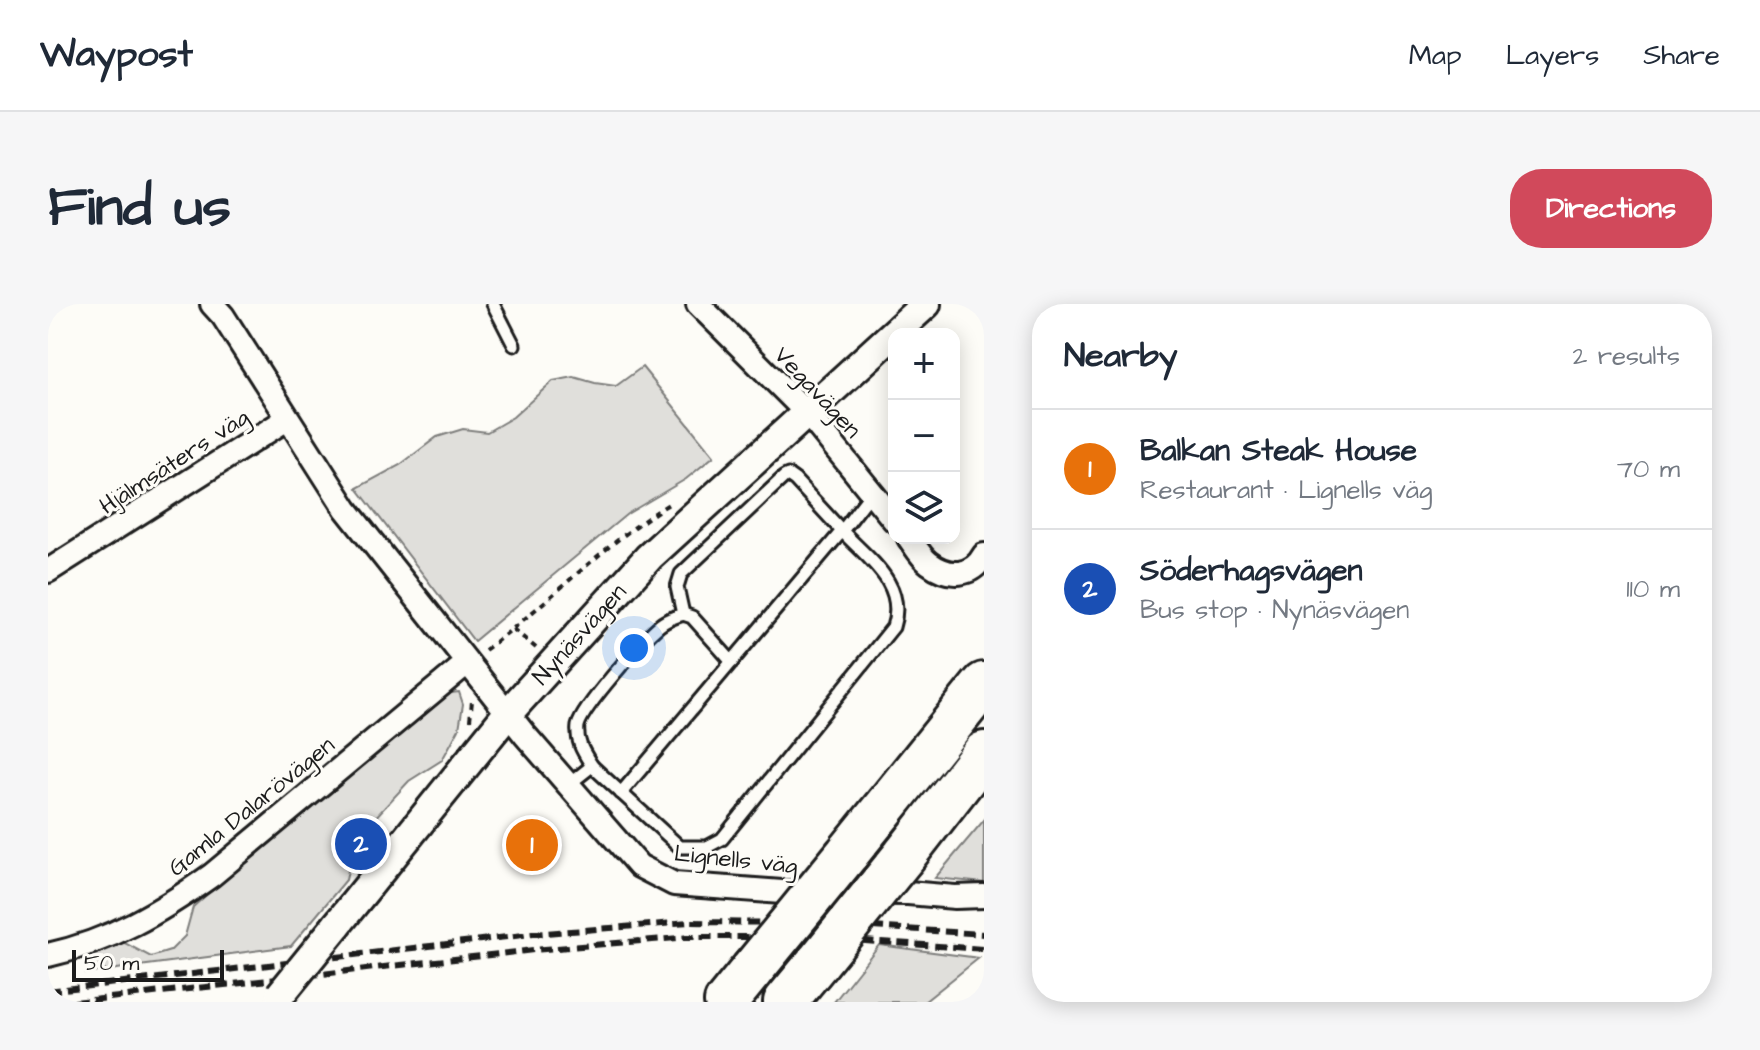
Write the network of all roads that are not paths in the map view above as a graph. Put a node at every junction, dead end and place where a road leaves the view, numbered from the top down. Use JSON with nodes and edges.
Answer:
{"nodes":[{"id":1,"x":212,"y":304,"type":"edge"},
{"id":2,"x":493,"y":304,"type":"edge"},
{"id":3,"x":698,"y":304,"type":"edge"},
{"id":4,"x":926,"y":304,"type":"edge"},
{"id":5,"x":514,"y":345,"type":"dead end"},
{"id":6,"x":808,"y":414,"type":"junction"},
{"id":7,"x":287,"y":419,"type":"junction"},
{"id":8,"x":872,"y":492,"type":"junction"},
{"id":9,"x":888,"y":512,"type":"edge"},
{"id":10,"x":842,"y":531,"type":"junction"},
{"id":11,"x":914,"y":544,"type":"edge"},
{"id":12,"x":984,"y":555,"type":"edge"},
{"id":13,"x":48,"y":571,"type":"edge"},
{"id":14,"x":683,"y":614,"type":"junction"},
{"id":15,"x":732,"y":662,"type":"junction"},
{"id":16,"x":462,"y":667,"type":"junction"},
{"id":17,"x":984,"y":684,"type":"edge"},
{"id":18,"x":508,"y":713,"type":"junction"},
{"id":19,"x":984,"y":753,"type":"edge"},
{"id":20,"x":592,"y":766,"type":"junction"},
{"id":21,"x":568,"y":785,"type":"junction"},
{"id":22,"x":621,"y":793,"type":"junction"},
{"id":23,"x":984,"y":896,"type":"edge"},
{"id":24,"x":48,"y":955,"type":"edge"},
{"id":25,"x":277,"y":999,"type":"edge"},
{"id":26,"x":726,"y":1002,"type":"edge"},
{"id":27,"x":785,"y":1002,"type":"edge"}],
"edges":[{"from":1,"to":7,"type":"street","name":"Lignells väg"},
{"from":2,"to":5,"type":"lane"},
{"from":3,"to":6,"type":"street","name":"Vegavägen"},
{"from":4,"to":6,"type":"street","name":"Nynäsvägen"},
{"from":6,"to":8,"type":"street","name":"Vegavägen"},
{"from":6,"to":18,"type":"street","name":"Nynäsvägen"},
{"from":7,"to":13,"type":"street","name":"Hjälmsäters väg"},
{"from":7,"to":16,"type":"street","name":"Lignells väg"},
{"from":8,"to":9,"type":"street","name":"Vegavägen"},
{"from":8,"to":10,"type":"lane"},
{"from":10,"to":14,"type":"lane"},
{"from":10,"to":15,"type":"lane"},
{"from":10,"to":22,"type":"lane"},
{"from":11,"to":12,"type":"street"},
{"from":14,"to":15,"type":"lane"},
{"from":14,"to":20,"type":"lane"},
{"from":15,"to":22,"type":"lane"},
{"from":16,"to":18,"type":"street","name":"Lignells väg"},
{"from":16,"to":24,"type":"street","name":"Gamla Dalarövägen"},
{"from":17,"to":26,"type":"highway","bridge":true},
{"from":18,"to":21,"type":"street","name":"Lignells väg"},
{"from":18,"to":25,"type":"street","name":"Nynäsvägen","bridge":true},
{"from":19,"to":27,"type":"highway","bridge":true},
{"from":20,"to":21,"type":"lane"},
{"from":20,"to":22,"type":"lane"},
{"from":21,"to":23,"type":"street","name":"Lignells väg"}]}
